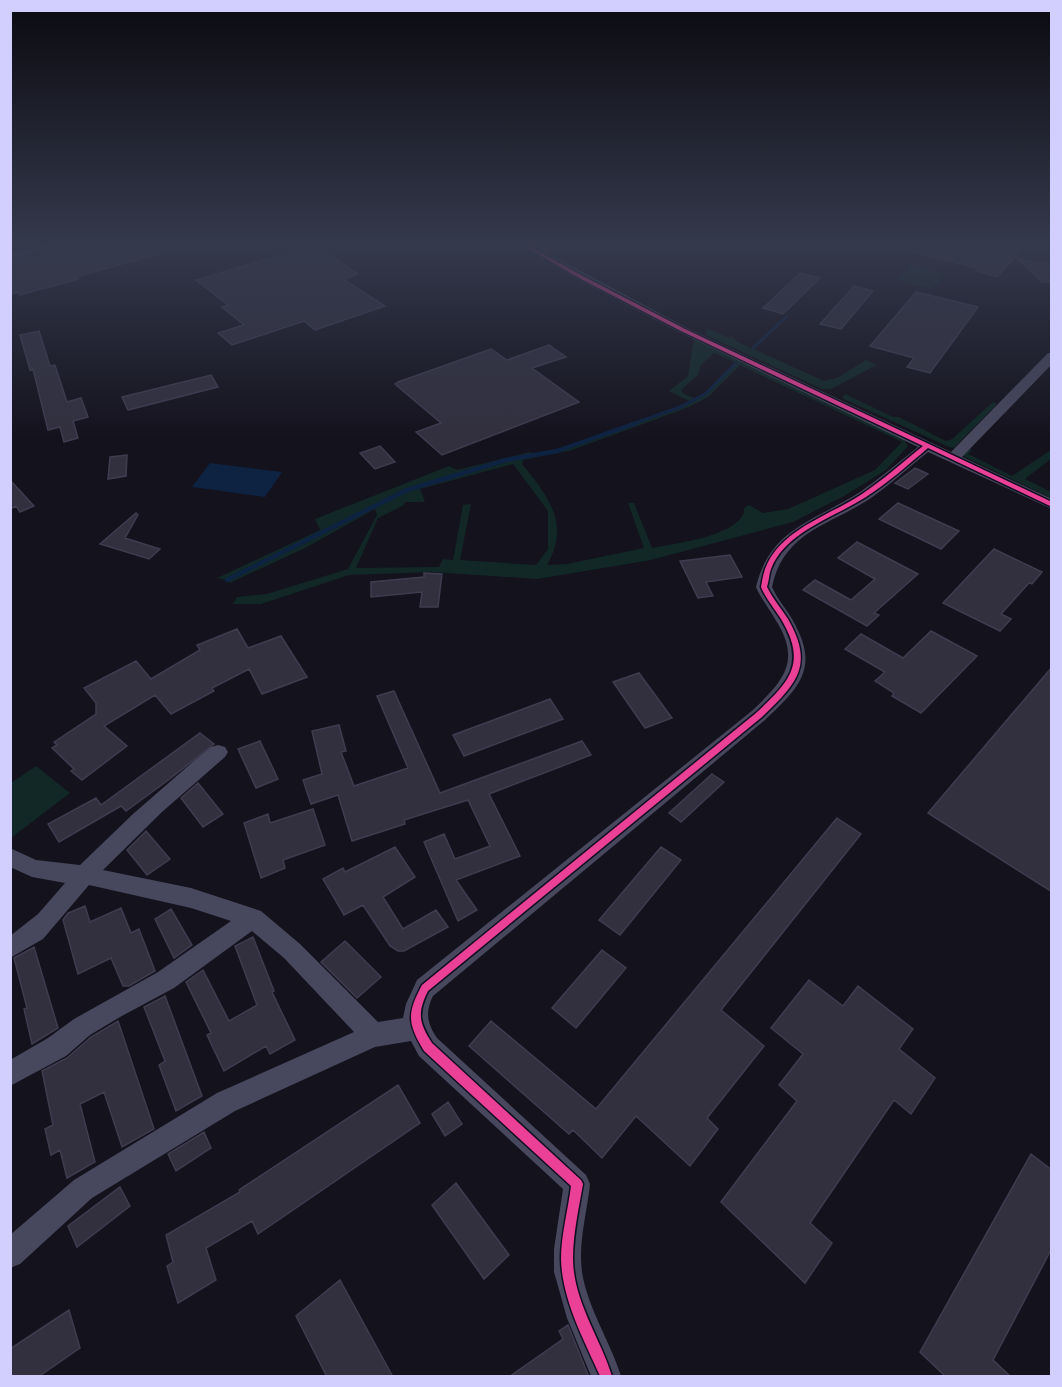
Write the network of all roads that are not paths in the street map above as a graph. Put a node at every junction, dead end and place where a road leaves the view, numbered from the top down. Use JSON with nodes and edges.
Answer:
{"nodes":[{"id":1,"x":640,"y":308,"type":"edge"},
{"id":2,"x":1052,"y":356,"type":"edge"},
{"id":3,"x":927,"y":446,"type":"junction"},
{"id":4,"x":953,"y":458,"type":"junction"},
{"id":5,"x":1052,"y":505,"type":"edge"},
{"id":6,"x":219,"y":752,"type":"dead end"},
{"id":7,"x":10,"y":857,"type":"edge"},
{"id":8,"x":84,"y":875,"type":"junction"},
{"id":9,"x":253,"y":918,"type":"junction"},
{"id":10,"x":10,"y":948,"type":"edge"},
{"id":11,"x":416,"y":1028,"type":"junction"},
{"id":12,"x":374,"y":1035,"type":"junction"},
{"id":13,"x":10,"y":1074,"type":"edge"},
{"id":14,"x":10,"y":1254,"type":"edge"},
{"id":15,"x":606,"y":1377,"type":"edge"}],
"edges":[{"from":1,"to":3,"type":"street"},
{"from":2,"to":4,"type":"street"},
{"from":3,"to":4,"type":"street"},
{"from":3,"to":11,"type":"street"},
{"from":4,"to":5,"type":"street"},
{"from":6,"to":8,"type":"street"},
{"from":7,"to":8,"type":"street"},
{"from":8,"to":9,"type":"street"},
{"from":8,"to":10,"type":"street"},
{"from":9,"to":12,"type":"street"},
{"from":9,"to":13,"type":"street"},
{"from":11,"to":12,"type":"street"},
{"from":11,"to":15,"type":"street"},
{"from":12,"to":14,"type":"street"}]}
